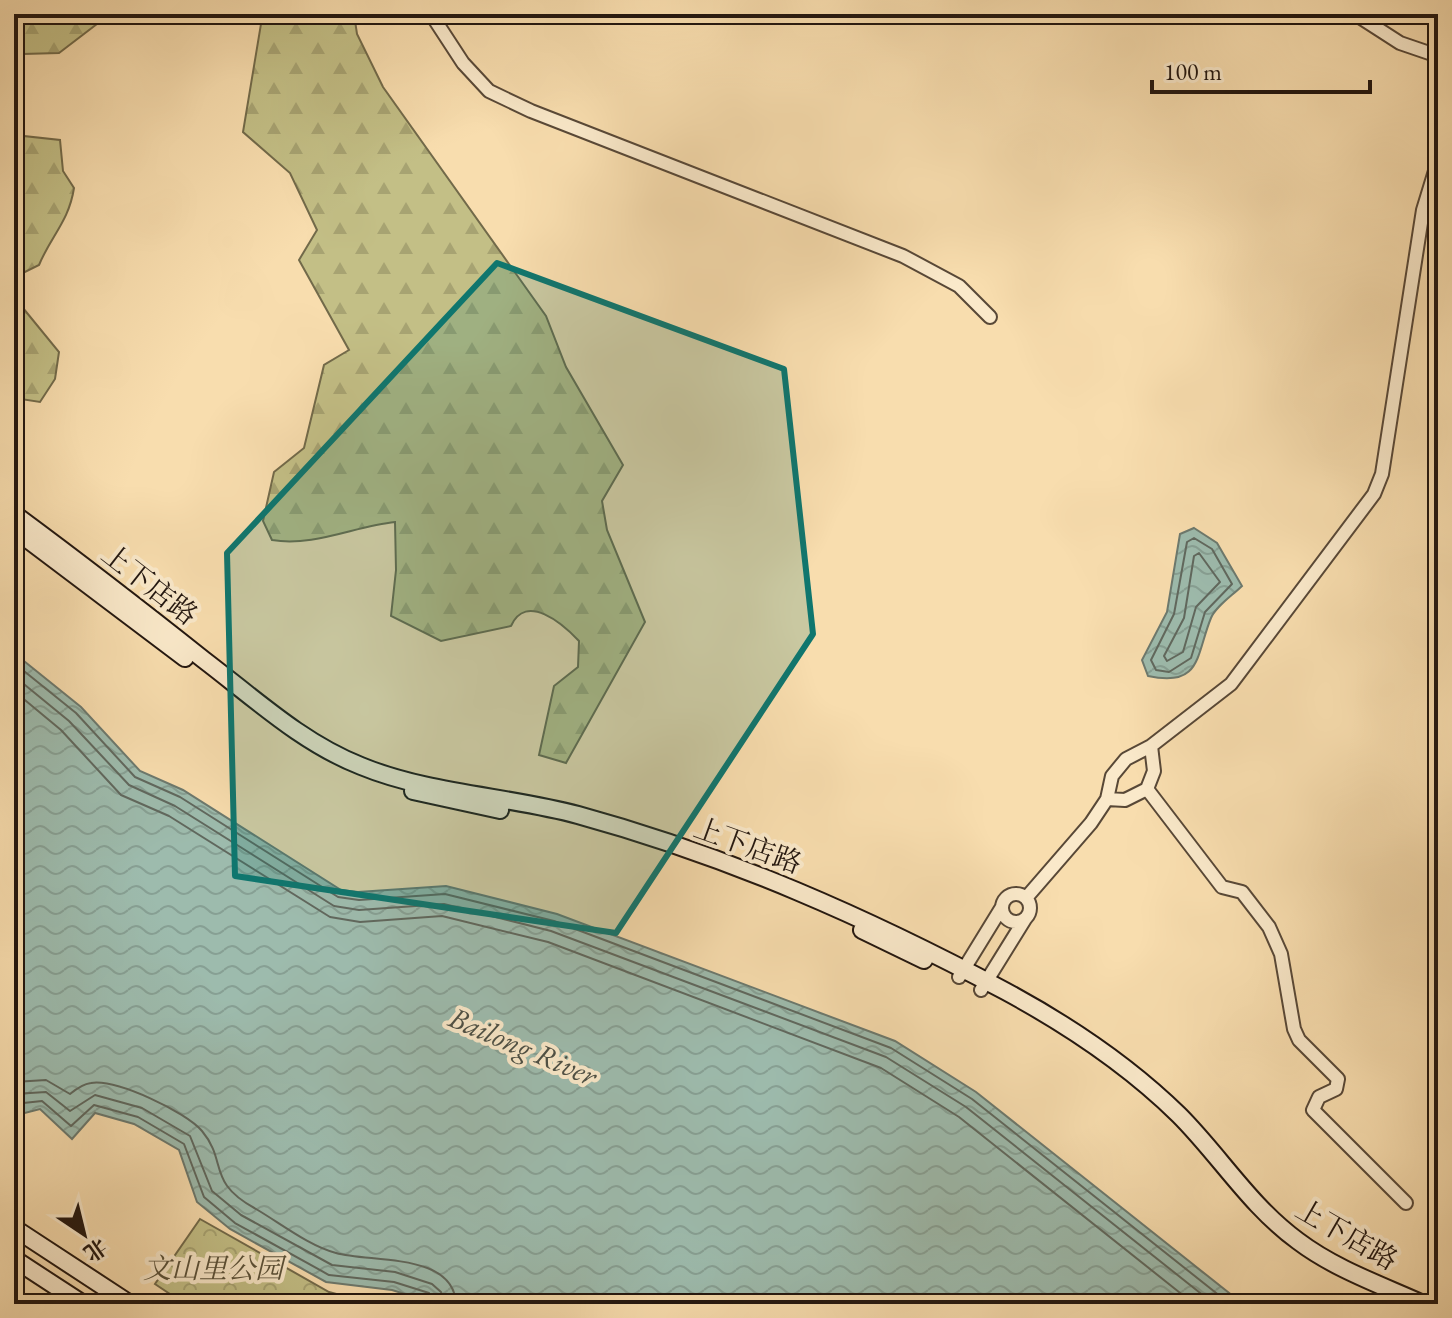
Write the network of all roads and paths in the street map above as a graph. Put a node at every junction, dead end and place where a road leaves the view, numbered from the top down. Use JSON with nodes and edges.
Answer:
{"nodes":[{"id":1,"x":431,"y":14,"type":"edge"},
{"id":2,"x":1355,"y":14,"type":"edge"},
{"id":3,"x":1438,"y":56,"type":"edge"},
{"id":4,"x":1438,"y":161,"type":"edge"},
{"id":5,"x":990,"y":317,"type":"dead end"},
{"id":6,"x":14,"y":514,"type":"edge"},
{"id":7,"x":14,"y":529,"type":"edge"},
{"id":8,"x":1151,"y":746,"type":"junction"},
{"id":9,"x":1147,"y":789,"type":"junction"},
{"id":10,"x":1107,"y":799,"type":"junction"},
{"id":11,"x":1026,"y":898,"type":"junction"},
{"id":12,"x":1002,"y":907,"type":"junction"},
{"id":13,"x":1025,"y":919,"type":"junction"},
{"id":14,"x":962,"y":973,"type":"junction"},
{"id":15,"x":983,"y":986,"type":"junction"},
{"id":16,"x":1406,"y":1203,"type":"dead end"},
{"id":17,"x":14,"y":1228,"type":"edge"},
{"id":18,"x":14,"y":1259,"type":"edge"},
{"id":19,"x":83,"y":1304,"type":"edge"},
{"id":20,"x":130,"y":1304,"type":"edge"},
{"id":21,"x":1406,"y":1304,"type":"edge"},
{"id":22,"x":1423,"y":1304,"type":"edge"}],
"edges":[{"from":1,"to":5,"type":"street"},
{"from":2,"to":3,"type":"street"},
{"from":4,"to":8,"type":"street"},
{"from":6,"to":14,"type":"main road","name":"上下店路"},
{"from":7,"to":14,"type":"main road","name":"上下店路"},
{"from":8,"to":9,"type":"street"},
{"from":8,"to":10,"type":"street"},
{"from":9,"to":10,"type":"street"},
{"from":9,"to":16,"type":"street"},
{"from":10,"to":11,"type":"street"},
{"from":11,"to":12,"type":"street"},
{"from":11,"to":13,"type":"street"},
{"from":12,"to":13,"type":"street"},
{"from":12,"to":14,"type":"street"},
{"from":13,"to":15,"type":"street"},
{"from":14,"to":15,"type":"main road","name":"上下店路"},
{"from":15,"to":21,"type":"main road","name":"上下店路"},
{"from":15,"to":22,"type":"main road","name":"上下店路"},
{"from":17,"to":20,"type":"main road"},
{"from":18,"to":19,"type":"main road"}]}
